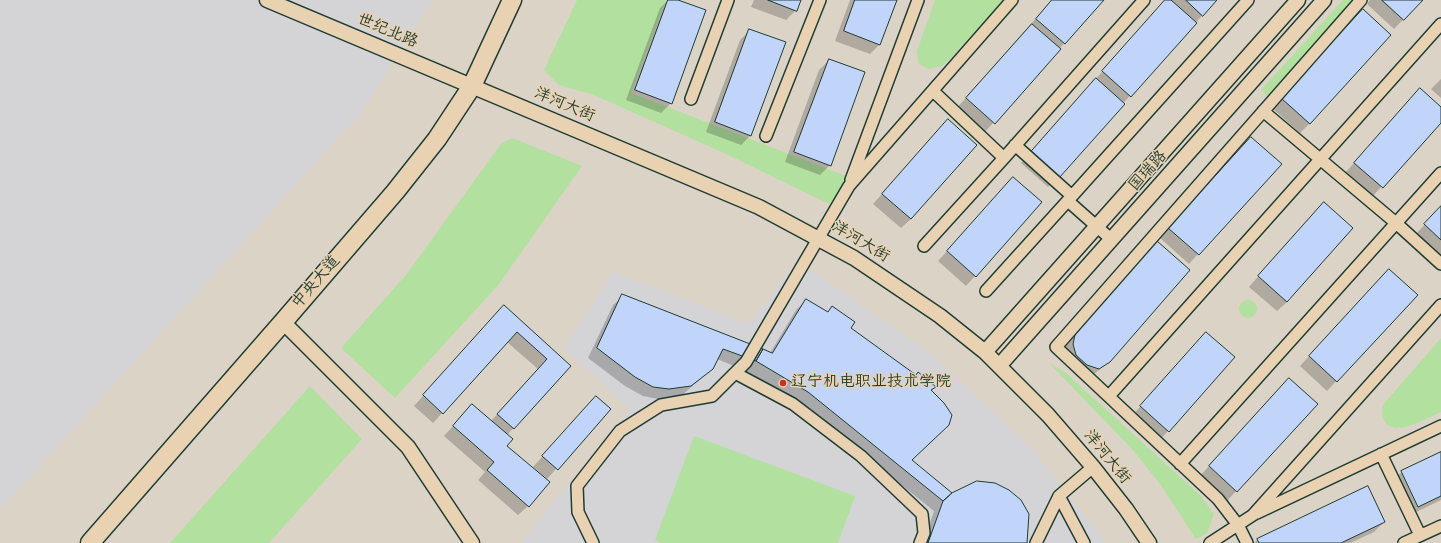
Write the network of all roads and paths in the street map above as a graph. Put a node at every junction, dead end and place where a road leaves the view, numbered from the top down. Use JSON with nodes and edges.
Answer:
{"nodes":[{"id":1,"x":267,"y":0,"type":"edge"},
{"id":2,"x":512,"y":0,"type":"edge"},
{"id":3,"x":728,"y":0,"type":"edge"},
{"id":4,"x":820,"y":0,"type":"edge"},
{"id":5,"x":918,"y":0,"type":"edge"},
{"id":6,"x":1012,"y":0,"type":"edge"},
{"id":7,"x":1144,"y":0,"type":"edge"},
{"id":8,"x":1248,"y":0,"type":"edge"},
{"id":9,"x":1298,"y":0,"type":"edge"},
{"id":10,"x":1324,"y":0,"type":"edge"},
{"id":11,"x":1361,"y":0,"type":"edge"},
{"id":12,"x":1441,"y":24,"type":"edge"},
{"id":13,"x":472,"y":86,"type":"junction"},
{"id":14,"x":933,"y":91,"type":"junction"},
{"id":15,"x":690,"y":98,"type":"dead end"},
{"id":16,"x":1263,"y":111,"type":"junction"},
{"id":17,"x":766,"y":136,"type":"dead end"},
{"id":18,"x":1015,"y":146,"type":"junction"},
{"id":19,"x":1004,"y":158,"type":"junction"},
{"id":20,"x":1320,"y":159,"type":"junction"},
{"id":21,"x":1441,"y":173,"type":"edge"},
{"id":22,"x":849,"y":186,"type":"junction"},
{"id":23,"x":1070,"y":198,"type":"junction"},
{"id":24,"x":1396,"y":223,"type":"junction"},
{"id":25,"x":1096,"y":227,"type":"junction"},
{"id":26,"x":820,"y":238,"type":"junction"},
{"id":27,"x":1112,"y":240,"type":"junction"},
{"id":28,"x":924,"y":246,"type":"dead end"},
{"id":29,"x":1441,"y":264,"type":"edge"},
{"id":30,"x":986,"y":291,"type":"dead end"},
{"id":31,"x":1441,"y":305,"type":"edge"},
{"id":32,"x":283,"y":322,"type":"junction"},
{"id":33,"x":985,"y":352,"type":"junction"},
{"id":34,"x":999,"y":366,"type":"junction"},
{"id":35,"x":735,"y":373,"type":"junction"},
{"id":36,"x":1109,"y":396,"type":"junction"},
{"id":37,"x":1441,"y":426,"type":"edge"},
{"id":38,"x":1381,"y":454,"type":"junction"},
{"id":39,"x":1180,"y":464,"type":"junction"},
{"id":40,"x":1093,"y":467,"type":"junction"},
{"id":41,"x":1059,"y":496,"type":"junction"},
{"id":42,"x":1253,"y":515,"type":"junction"},
{"id":43,"x":1238,"y":525,"type":"junction"},
{"id":44,"x":1441,"y":527,"type":"edge"},
{"id":45,"x":1420,"y":536,"type":"junction"},
{"id":46,"x":90,"y":543,"type":"edge"},
{"id":47,"x":472,"y":543,"type":"edge"},
{"id":48,"x":593,"y":543,"type":"edge"},
{"id":49,"x":920,"y":543,"type":"edge"},
{"id":50,"x":1036,"y":543,"type":"edge"},
{"id":51,"x":1084,"y":543,"type":"edge"},
{"id":52,"x":1148,"y":543,"type":"edge"},
{"id":53,"x":1210,"y":543,"type":"edge"},
{"id":54,"x":1247,"y":543,"type":"edge"},
{"id":55,"x":1404,"y":543,"type":"edge"}],
"edges":[{"from":1,"to":13,"type":"street","name":"世纪北路"},
{"from":2,"to":13,"type":"main road","name":"中央大道"},
{"from":3,"to":15,"type":"street"},
{"from":4,"to":17,"type":"street"},
{"from":5,"to":22,"type":"street"},
{"from":6,"to":14,"type":"street"},
{"from":7,"to":18,"type":"street"},
{"from":8,"to":23,"type":"street"},
{"from":9,"to":25,"type":"street","name":"国瑞路"},
{"from":10,"to":27,"type":"street","name":"国瑞路"},
{"from":11,"to":16,"type":"street"},
{"from":12,"to":20,"type":"street"},
{"from":13,"to":26,"type":"street","name":"洋河大街"},
{"from":13,"to":32,"type":"main road","name":"中央大道"},
{"from":14,"to":19,"type":"street"},
{"from":14,"to":22,"type":"street"},
{"from":16,"to":20,"type":"street"},
{"from":16,"to":36,"type":"street"},
{"from":18,"to":19,"type":"street"},
{"from":18,"to":23,"type":"street"},
{"from":19,"to":28,"type":"street"},
{"from":20,"to":24,"type":"street"},
{"from":20,"to":36,"type":"street"},
{"from":21,"to":24,"type":"street"},
{"from":22,"to":26,"type":"street"},
{"from":23,"to":25,"type":"street"},
{"from":23,"to":30,"type":"street"},
{"from":24,"to":29,"type":"street"},
{"from":24,"to":39,"type":"street"},
{"from":25,"to":27,"type":"street"},
{"from":25,"to":33,"type":"street","name":"国瑞路"},
{"from":26,"to":33,"type":"street","name":"洋河大街"},
{"from":26,"to":35,"type":"street"},
{"from":27,"to":34,"type":"street","name":"国瑞路"},
{"from":31,"to":42,"type":"street"},
{"from":32,"to":46,"type":"main road","name":"中央大道"},
{"from":32,"to":47,"type":"street"},
{"from":33,"to":34,"type":"street","name":"洋河大街"},
{"from":34,"to":40,"type":"street","name":"洋河大街"},
{"from":35,"to":48,"type":"street"},
{"from":35,"to":49,"type":"street"},
{"from":36,"to":39,"type":"street"},
{"from":37,"to":38,"type":"street"},
{"from":38,"to":42,"type":"street"},
{"from":38,"to":45,"type":"street"},
{"from":39,"to":43,"type":"street"},
{"from":40,"to":41,"type":"street"},
{"from":40,"to":52,"type":"street","name":"洋河大街"},
{"from":41,"to":50,"type":"street"},
{"from":41,"to":51,"type":"street"},
{"from":42,"to":43,"type":"street"},
{"from":43,"to":53,"type":"street"},
{"from":43,"to":54,"type":"street"},
{"from":44,"to":45,"type":"street"},
{"from":45,"to":55,"type":"street"}]}
